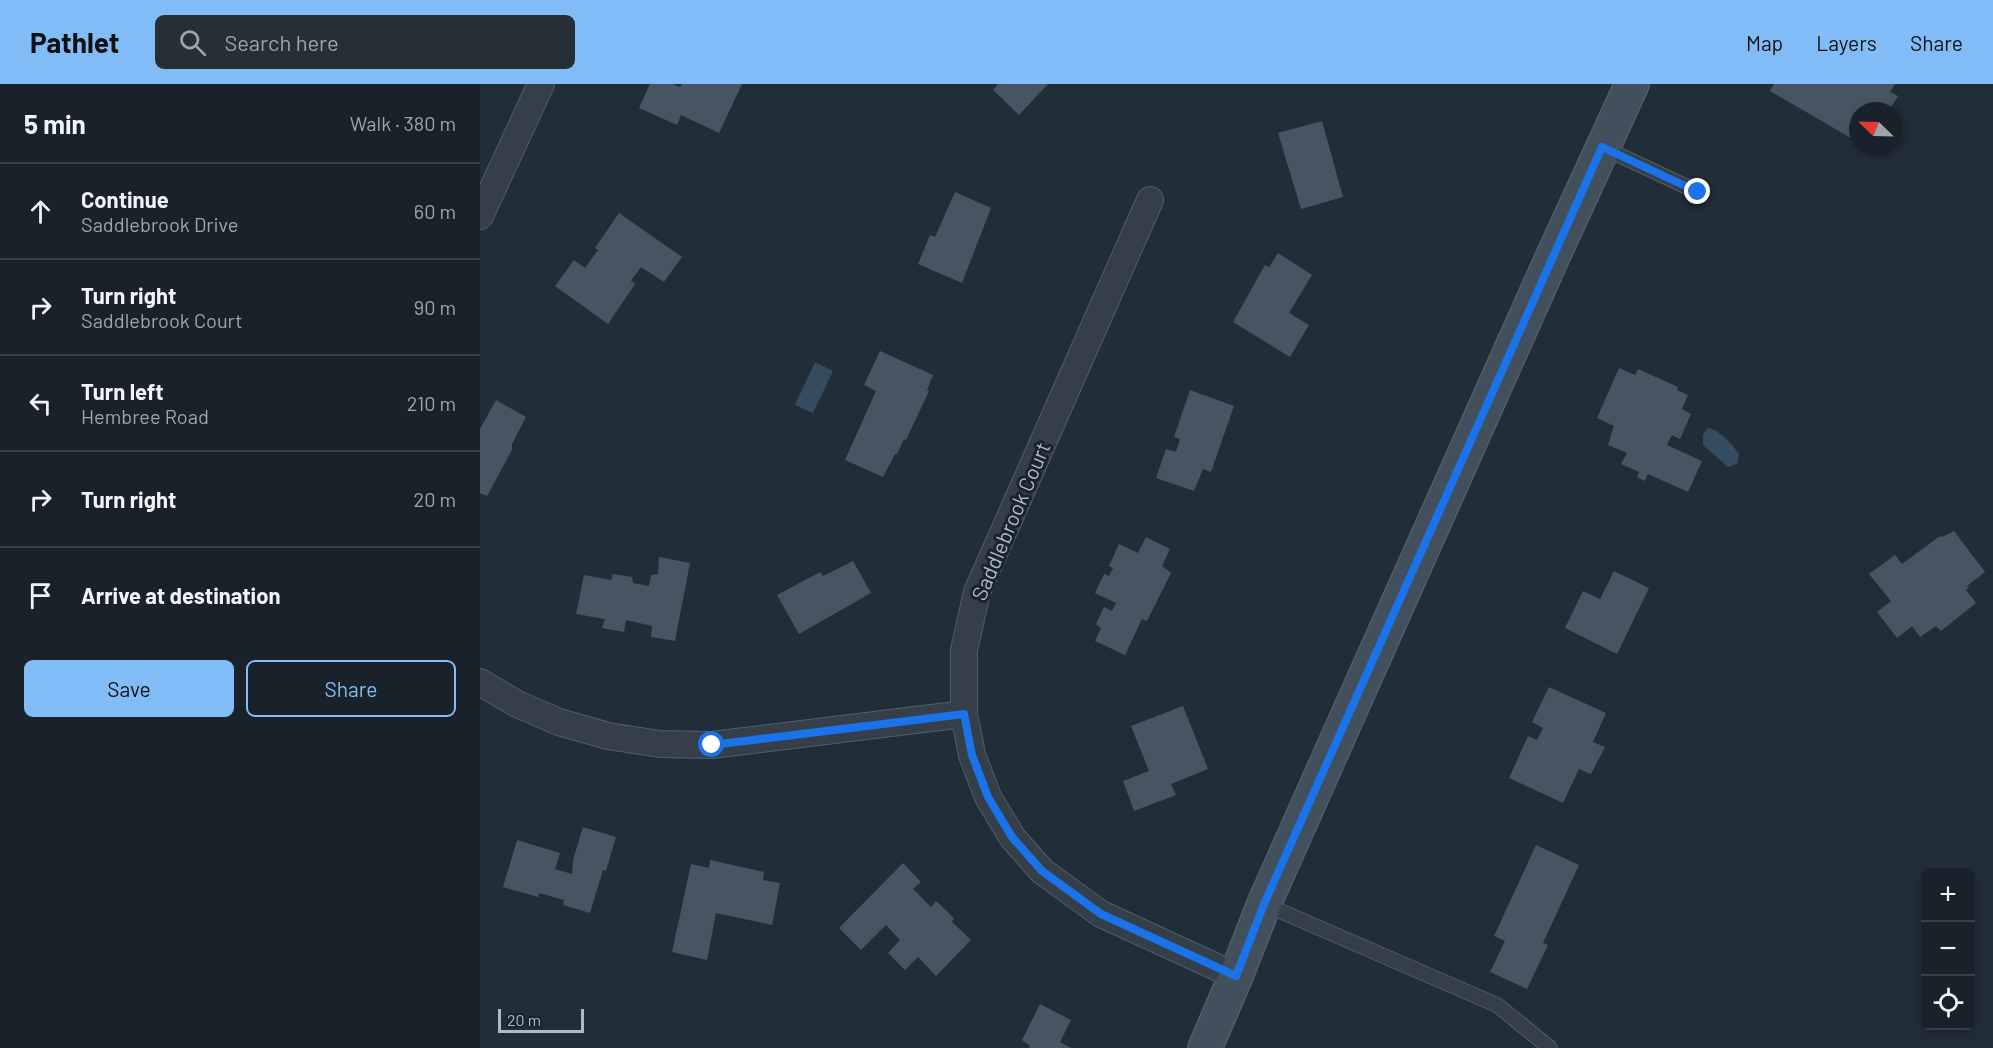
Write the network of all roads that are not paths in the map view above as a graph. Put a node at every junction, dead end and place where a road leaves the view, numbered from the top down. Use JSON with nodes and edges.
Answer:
{"nodes":[{"id":1,"x":541,"y":84,"type":"edge"},
{"id":2,"x":1632,"y":84,"type":"edge"},
{"id":3,"x":1602,"y":147,"type":"junction"},
{"id":4,"x":1698,"y":192,"type":"dead end"},
{"id":5,"x":1150,"y":200,"type":"dead end"},
{"id":6,"x":480,"y":216,"type":"edge"},
{"id":7,"x":480,"y":682,"type":"edge"},
{"id":8,"x":964,"y":714,"type":"junction"},
{"id":9,"x":1264,"y":904,"type":"junction"},
{"id":10,"x":1236,"y":976,"type":"junction"},
{"id":11,"x":1205,"y":1048,"type":"edge"},
{"id":12,"x":1550,"y":1048,"type":"edge"}],
"edges":[{"from":1,"to":6,"type":"street"},
{"from":2,"to":3,"type":"street"},
{"from":3,"to":4,"type":"lane"},
{"from":3,"to":9,"type":"street"},
{"from":5,"to":8,"type":"street","name":"Saddlebrook Court"},
{"from":7,"to":8,"type":"street"},
{"from":8,"to":10,"type":"street","name":"Saddlebrook Court"},
{"from":9,"to":10,"type":"street"},
{"from":9,"to":12,"type":"lane"},
{"from":10,"to":11,"type":"street"}]}
